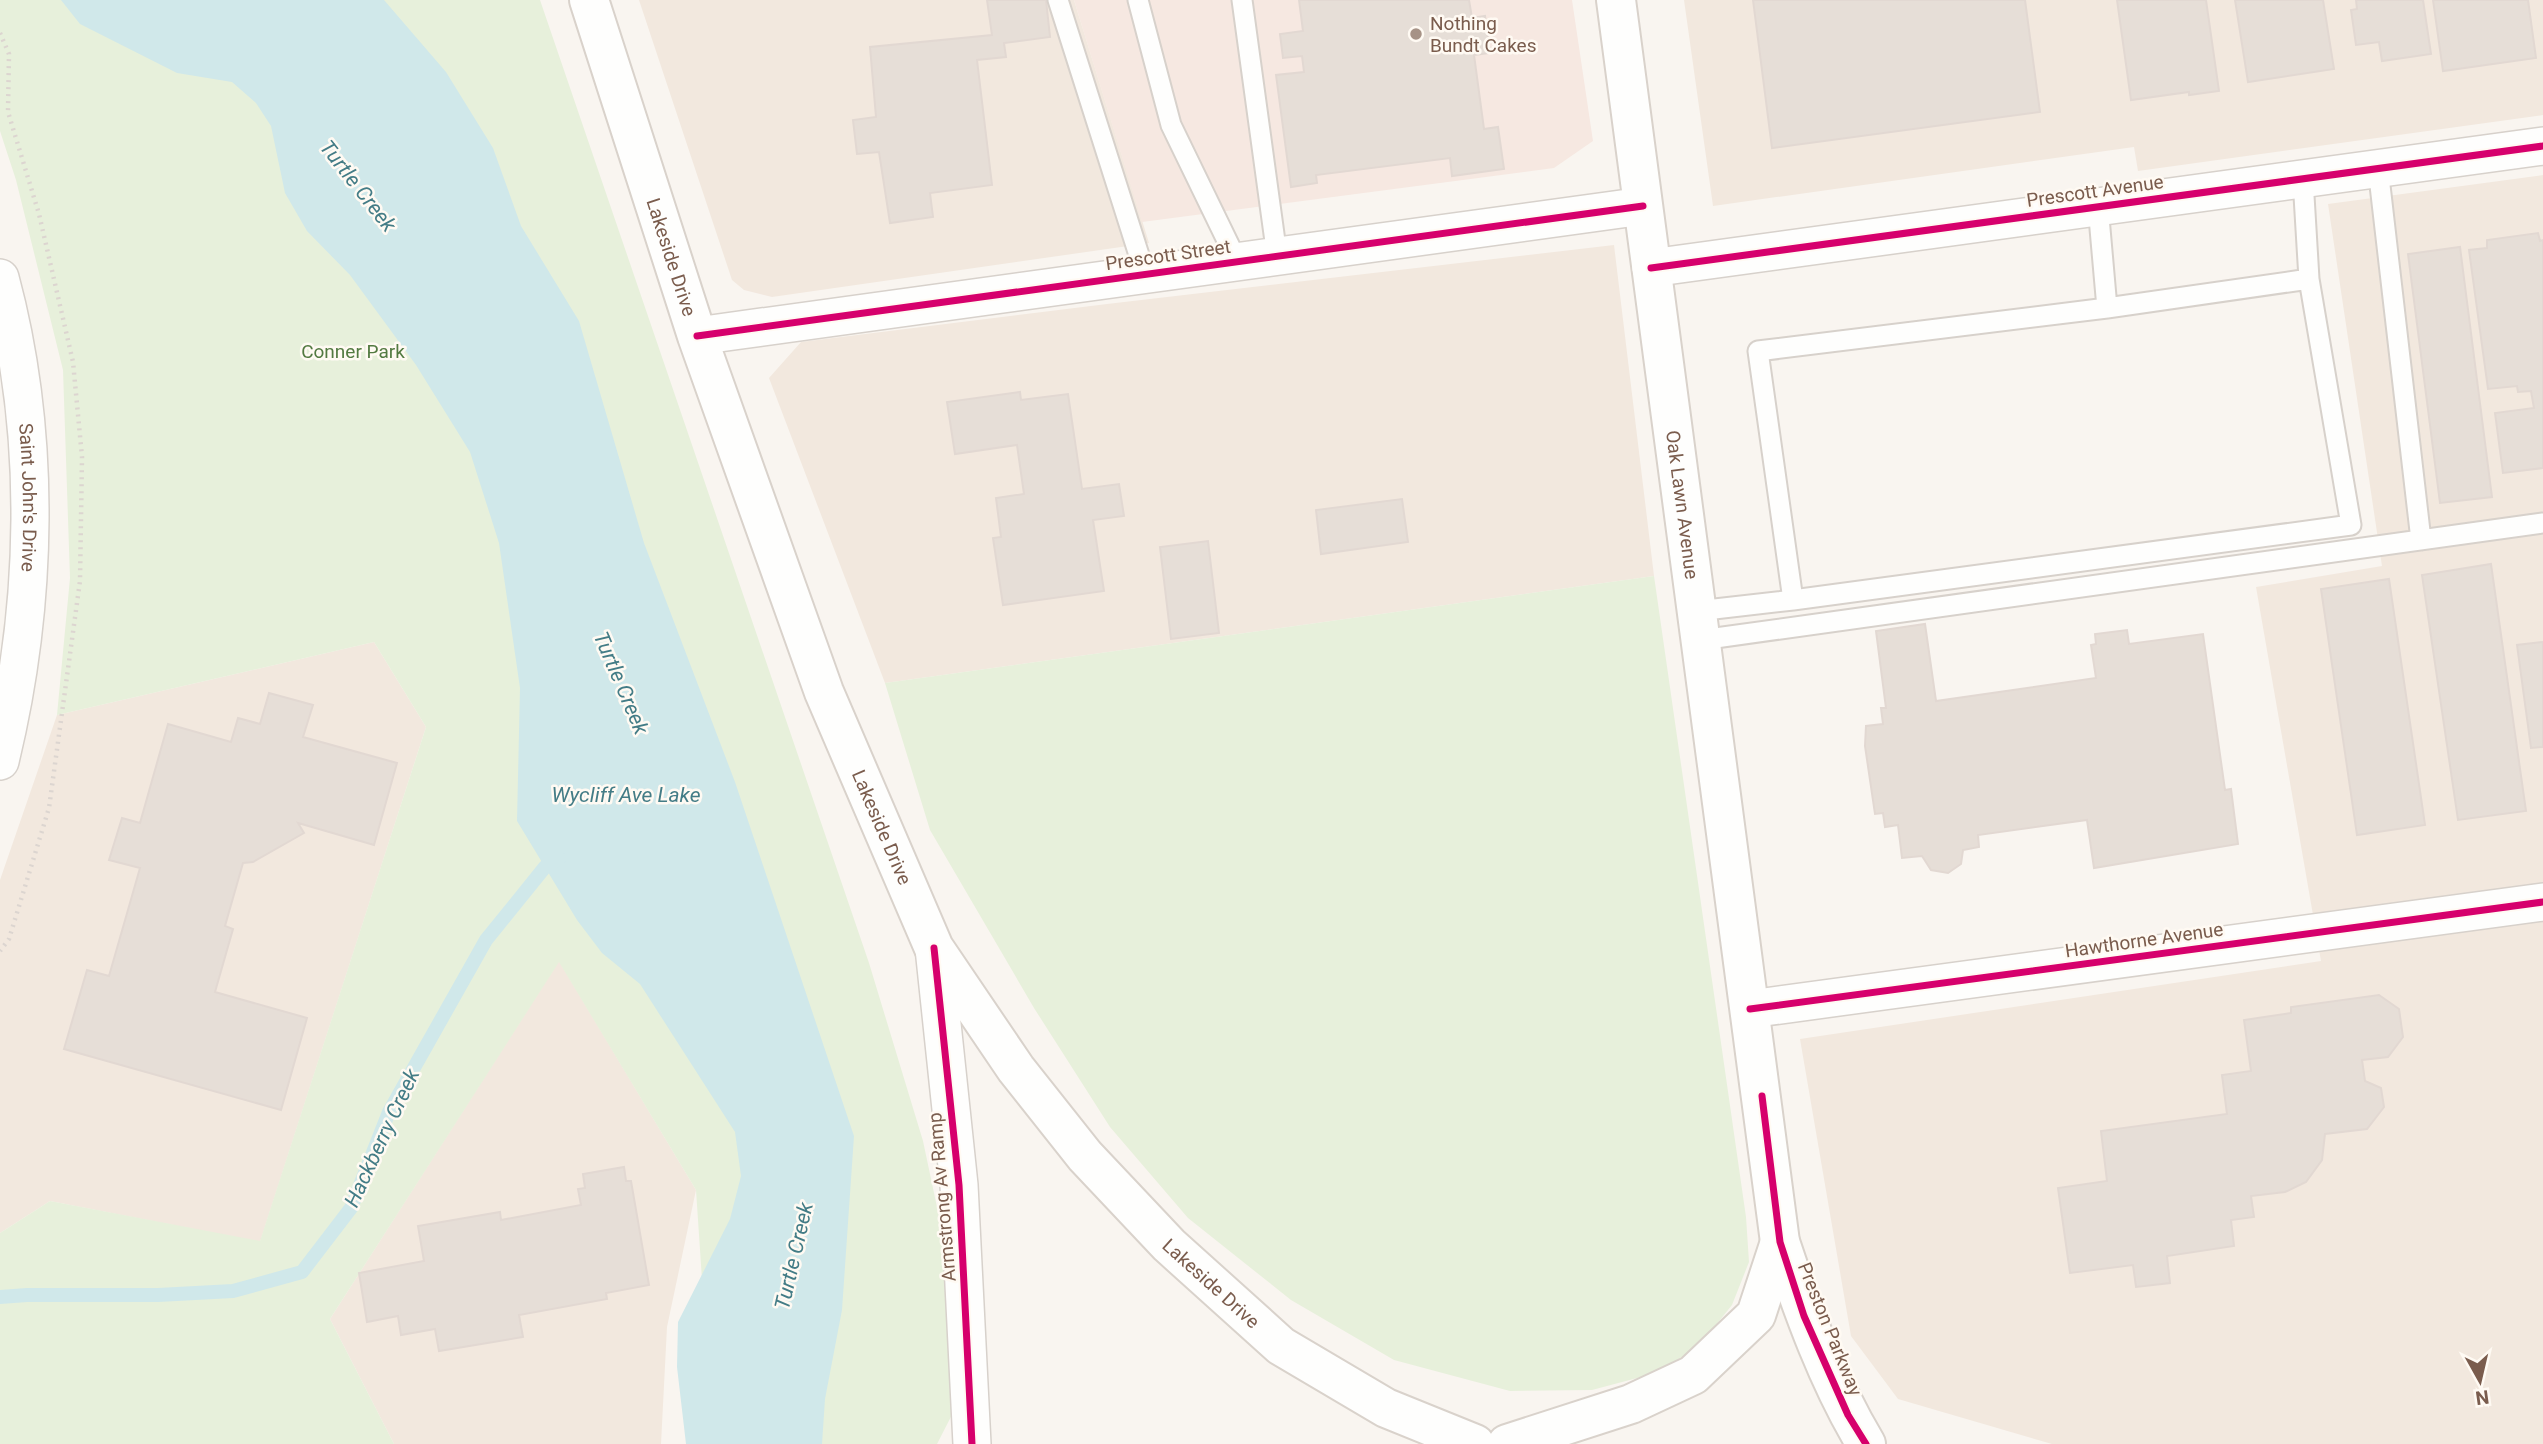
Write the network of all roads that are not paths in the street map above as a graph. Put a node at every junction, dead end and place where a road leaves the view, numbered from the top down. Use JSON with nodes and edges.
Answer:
{"nodes":[{"id":1,"x":589,"y":0,"type":"edge"},
{"id":2,"x":1058,"y":0,"type":"edge"},
{"id":3,"x":1139,"y":0,"type":"edge"},
{"id":4,"x":1242,"y":0,"type":"edge"},
{"id":5,"x":1616,"y":0,"type":"edge"},
{"id":6,"x":2543,"y":146,"type":"edge"},
{"id":7,"x":2378,"y":168,"type":"junction"},
{"id":8,"x":2304,"y":179,"type":"junction"},
{"id":9,"x":1643,"y":206,"type":"junction"},
{"id":10,"x":2098,"y":206,"type":"junction"},
{"id":11,"x":1277,"y":256,"type":"junction"},
{"id":12,"x":1237,"y":261,"type":"junction"},
{"id":13,"x":1651,"y":268,"type":"junction"},
{"id":14,"x":1145,"y":274,"type":"junction"},
{"id":15,"x":0,"y":278,"type":"edge"},
{"id":16,"x":2309,"y":279,"type":"junction"},
{"id":17,"x":2107,"y":308,"type":"junction"},
{"id":18,"x":697,"y":336,"type":"junction"},
{"id":19,"x":2543,"y":523,"type":"edge"},
{"id":20,"x":2421,"y":540,"type":"junction"},
{"id":21,"x":1793,"y":600,"type":"junction"},
{"id":22,"x":1699,"y":626,"type":"junction"},
{"id":23,"x":0,"y":761,"type":"edge"},
{"id":24,"x":2543,"y":902,"type":"edge"},
{"id":25,"x":933,"y":948,"type":"junction"},
{"id":26,"x":1750,"y":1009,"type":"junction"},
{"id":27,"x":1780,"y":1242,"type":"junction"},
{"id":28,"x":972,"y":1444,"type":"edge"},
{"id":29,"x":1475,"y":1444,"type":"edge"},
{"id":30,"x":1507,"y":1444,"type":"edge"},
{"id":31,"x":1866,"y":1444,"type":"edge"}],
"edges":[{"from":1,"to":18,"type":"main road","name":"Lakeside Drive"},
{"from":2,"to":14,"type":"lane"},
{"from":3,"to":12,"type":"lane"},
{"from":4,"to":11,"type":"lane"},
{"from":5,"to":9,"type":"main road","name":"Oak Lawn Avenue"},
{"from":6,"to":7,"type":"street","name":"Prescott Avenue"},
{"from":7,"to":8,"type":"street","name":"Prescott Avenue"},
{"from":7,"to":20,"type":"lane"},
{"from":8,"to":10,"type":"street","name":"Prescott Avenue"},
{"from":8,"to":16,"type":"lane"},
{"from":9,"to":11,"type":"street","name":"Prescott Street"},
{"from":9,"to":13,"type":"main road","name":"Oak Lawn Avenue"},
{"from":10,"to":13,"type":"street","name":"Prescott Avenue"},
{"from":10,"to":17,"type":"lane"},
{"from":11,"to":12,"type":"street","name":"Prescott Street"},
{"from":12,"to":14,"type":"street","name":"Prescott Street"},
{"from":13,"to":22,"type":"main road","name":"Oak Lawn Avenue"},
{"from":14,"to":18,"type":"street","name":"Prescott Street"},
{"from":15,"to":23,"type":"street","name":"Saint John's Drive"},
{"from":16,"to":17,"type":"lane"},
{"from":16,"to":21,"type":"lane"},
{"from":17,"to":21,"type":"lane"},
{"from":18,"to":25,"type":"main road","name":"Lakeside Drive"},
{"from":19,"to":20,"type":"lane"},
{"from":20,"to":22,"type":"lane"},
{"from":21,"to":22,"type":"lane"},
{"from":22,"to":26,"type":"main road","name":"Oak Lawn Avenue"},
{"from":24,"to":26,"type":"street","name":"Hawthorne Avenue"},
{"from":25,"to":28,"type":"street","name":"Armstrong Av Ramp"},
{"from":25,"to":29,"type":"main road","name":"Lakeside Drive"},
{"from":26,"to":27,"type":"main road","name":"Preston Parkway"},
{"from":27,"to":30,"type":"main road"},
{"from":27,"to":31,"type":"main road","name":"Preston Parkway"}]}
